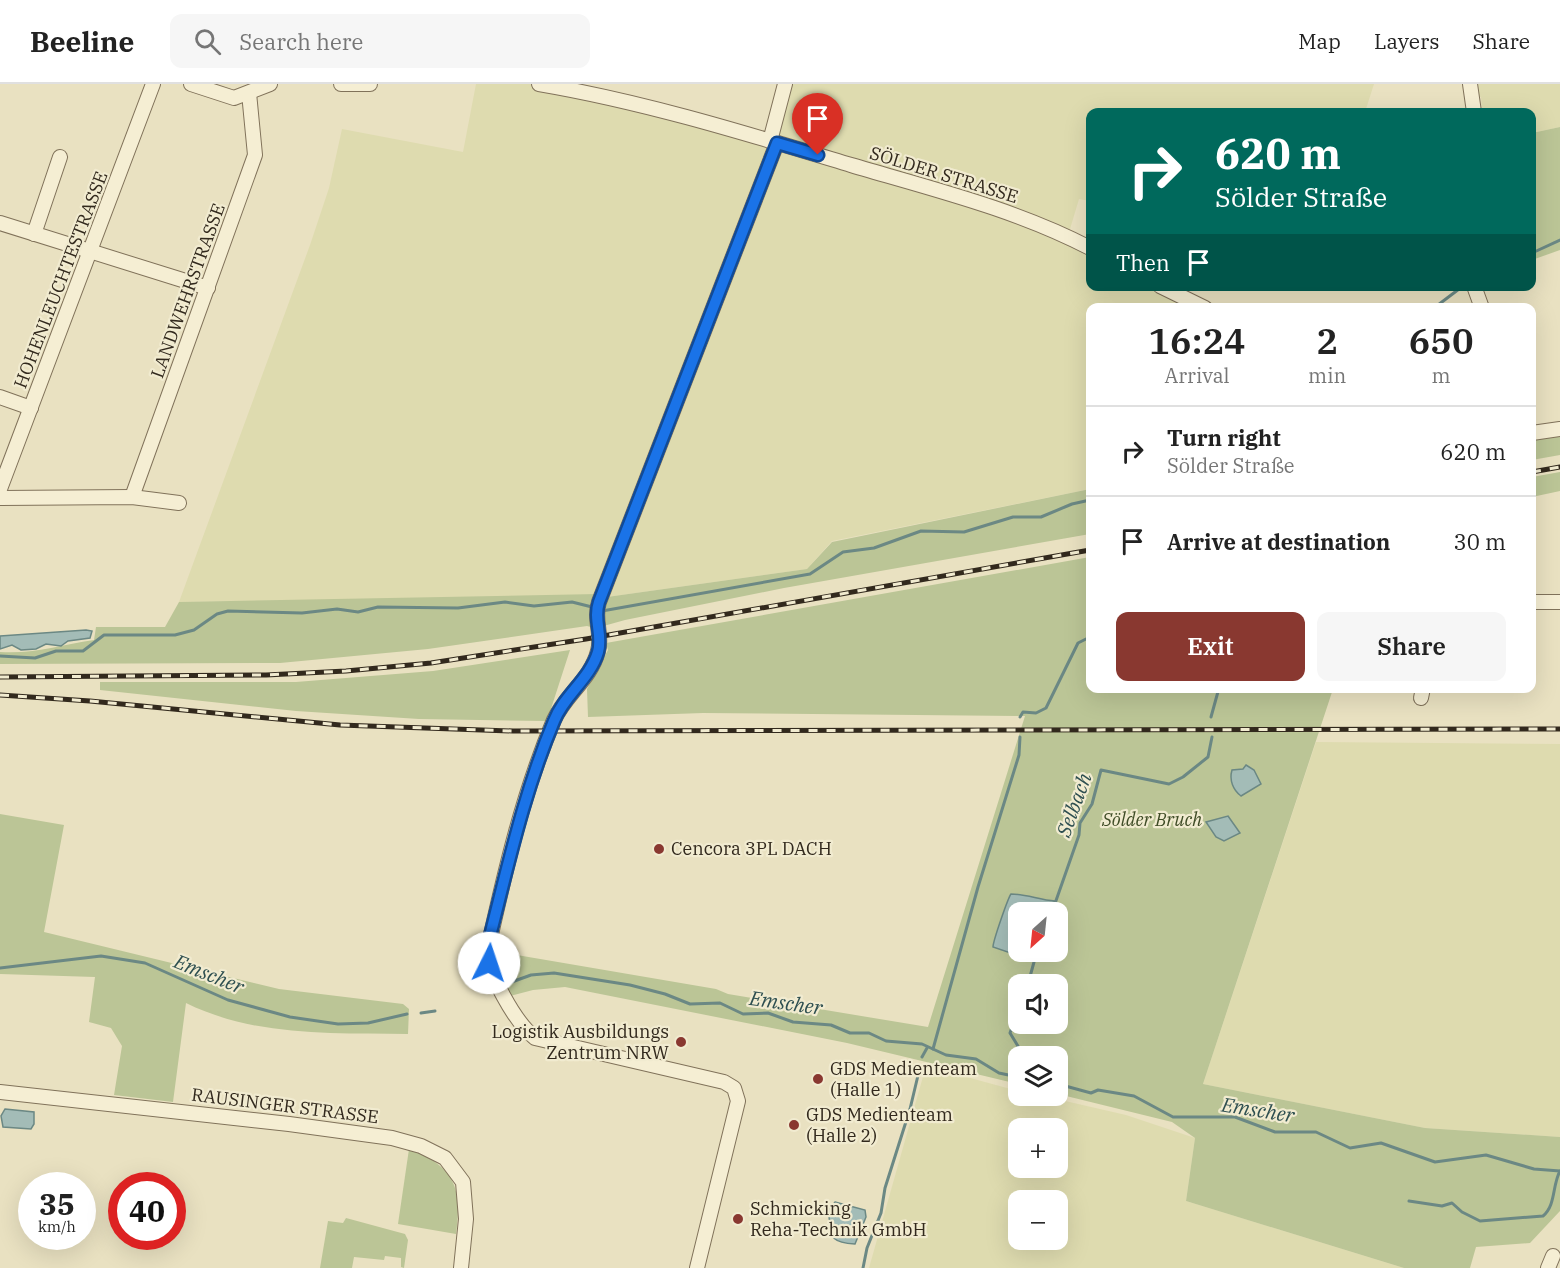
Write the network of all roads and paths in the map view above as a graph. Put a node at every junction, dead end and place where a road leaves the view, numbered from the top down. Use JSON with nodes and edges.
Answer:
{"nodes":[{"id":1,"x":153,"y":84,"type":"edge"},
{"id":2,"x":191,"y":84,"type":"edge"},
{"id":3,"x":270,"y":84,"type":"edge"},
{"id":4,"x":341,"y":84,"type":"edge"},
{"id":5,"x":370,"y":84,"type":"edge"},
{"id":6,"x":539,"y":84,"type":"edge"},
{"id":7,"x":785,"y":84,"type":"edge"},
{"id":8,"x":1470,"y":84,"type":"edge"},
{"id":9,"x":556,"y":85,"type":"edge"},
{"id":10,"x":249,"y":93,"type":"junction"},
{"id":11,"x":1473,"y":108,"type":"edge"},
{"id":12,"x":773,"y":142,"type":"junction"},
{"id":13,"x":60,"y":157,"type":"dead end"},
{"id":14,"x":0,"y":223,"type":"edge"},
{"id":15,"x":34,"y":234,"type":"junction"},
{"id":16,"x":1086,"y":246,"type":"edge"},
{"id":17,"x":92,"y":252,"type":"junction"},
{"id":18,"x":208,"y":288,"type":"junction"},
{"id":19,"x":1170,"y":291,"type":"edge"},
{"id":20,"x":1194,"y":303,"type":"edge"},
{"id":21,"x":0,"y":398,"type":"edge"},
{"id":22,"x":32,"y":408,"type":"junction"},
{"id":23,"x":1560,"y":429,"type":"edge"},
{"id":24,"x":1536,"y":432,"type":"edge"},
{"id":25,"x":0,"y":489,"type":"edge"},
{"id":26,"x":132,"y":497,"type":"junction"},
{"id":27,"x":0,"y":498,"type":"edge"},
{"id":28,"x":179,"y":503,"type":"dead end"},
{"id":29,"x":1536,"y":602,"type":"edge"},
{"id":30,"x":1560,"y":602,"type":"edge"},
{"id":31,"x":0,"y":1092,"type":"edge"},
{"id":32,"x":461,"y":1268,"type":"edge"},
{"id":33,"x":697,"y":1268,"type":"edge"}],
"edges":[{"from":1,"to":17,"type":"street","name":"HOHENLEUCHTESTRASSE"},
{"from":2,"to":10,"type":"street"},
{"from":3,"to":10,"type":"street"},
{"from":4,"to":5,"type":"street"},
{"from":6,"to":9,"type":"street","name":"SÖLDER STRASSE"},
{"from":7,"to":12,"type":"street"},
{"from":8,"to":11,"type":"street"},
{"from":9,"to":12,"type":"street","name":"SÖLDER STRASSE"},
{"from":10,"to":18,"type":"street","name":"LANDWEHRSTRASSE"},
{"from":12,"to":16,"type":"street","name":"SÖLDER STRASSE"},
{"from":12,"to":33,"type":"street"},
{"from":13,"to":15,"type":"street"},
{"from":14,"to":15,"type":"street"},
{"from":15,"to":17,"type":"street"},
{"from":17,"to":18,"type":"street"},
{"from":17,"to":22,"type":"street","name":"HOHENLEUCHTESTRASSE"},
{"from":18,"to":26,"type":"street","name":"LANDWEHRSTRASSE"},
{"from":19,"to":20,"type":"street"},
{"from":21,"to":22,"type":"street"},
{"from":22,"to":25,"type":"street","name":"HOHENLEUCHTESTRASSE"},
{"from":23,"to":24,"type":"street"},
{"from":26,"to":27,"type":"street"},
{"from":26,"to":28,"type":"street"},
{"from":29,"to":30,"type":"street"},
{"from":31,"to":32,"type":"street","name":"RAUSINGER STRASSE"}]}
